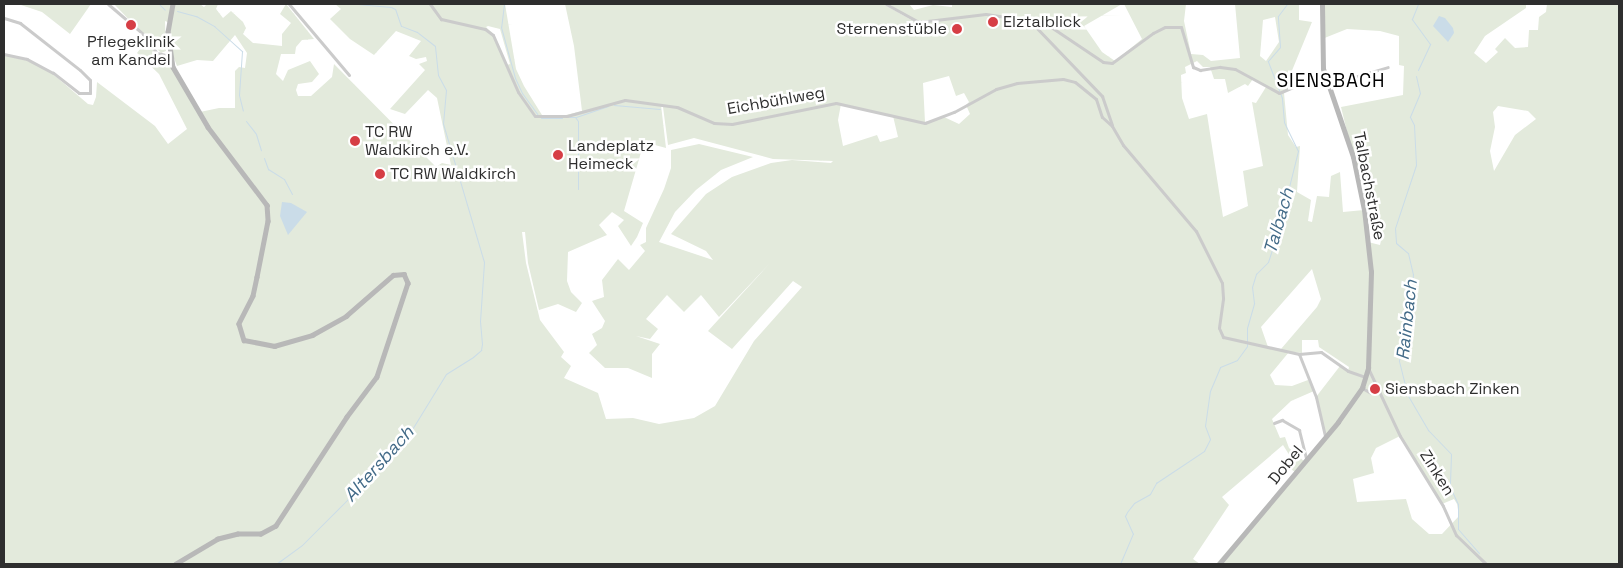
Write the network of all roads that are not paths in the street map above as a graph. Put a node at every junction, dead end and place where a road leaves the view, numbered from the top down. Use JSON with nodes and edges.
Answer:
{"nodes":[{"id":1,"x":108,"y":4,"type":"edge"},
{"id":2,"x":172,"y":4,"type":"edge"},
{"id":3,"x":289,"y":4,"type":"edge"},
{"id":4,"x":430,"y":4,"type":"edge"},
{"id":5,"x":886,"y":4,"type":"edge"},
{"id":6,"x":1322,"y":4,"type":"edge"},
{"id":7,"x":4,"y":18,"type":"edge"},
{"id":8,"x":1030,"y":21,"type":"junction"},
{"id":9,"x":4,"y":54,"type":"edge"},
{"id":10,"x":170,"y":56,"type":"junction"},
{"id":11,"x":1388,"y":67,"type":"dead end"},
{"id":12,"x":348,"y":75,"type":"dead end"},
{"id":13,"x":1329,"y":84,"type":"junction"},
{"id":14,"x":1109,"y":113,"type":"junction"},
{"id":15,"x":1102,"y":117,"type":"junction"},
{"id":16,"x":1112,"y":126,"type":"junction"},
{"id":17,"x":1299,"y":354,"type":"junction"},
{"id":18,"x":1368,"y":368,"type":"junction"},
{"id":19,"x":1365,"y":377,"type":"junction"},
{"id":20,"x":1378,"y":386,"type":"junction"},
{"id":21,"x":1362,"y":388,"type":"junction"},
{"id":22,"x":1274,"y":423,"type":"dead end"},
{"id":23,"x":1326,"y":436,"type":"junction"},
{"id":24,"x":1306,"y":460,"type":"junction"},
{"id":25,"x":176,"y":564,"type":"edge"},
{"id":26,"x":1219,"y":564,"type":"edge"},
{"id":27,"x":1486,"y":564,"type":"edge"}],
"edges":[{"from":1,"to":10,"type":"street"},
{"from":2,"to":10,"type":"street"},
{"from":3,"to":12,"type":"street"},
{"from":4,"to":15,"type":"street","name":"Eichbühlweg"},
{"from":5,"to":8,"type":"street"},
{"from":6,"to":13,"type":"street","name":"Talbachstraße"},
{"from":7,"to":9,"type":"street"},
{"from":8,"to":13,"type":"street"},
{"from":8,"to":14,"type":"street"},
{"from":10,"to":25,"type":"street"},
{"from":11,"to":13,"type":"street"},
{"from":13,"to":18,"type":"street","name":"Talbachstraße"},
{"from":14,"to":15,"type":"street"},
{"from":14,"to":16,"type":"street"},
{"from":15,"to":16,"type":"street","name":"Eichbühlweg"},
{"from":16,"to":17,"type":"street","name":"Eichbühlweg"},
{"from":17,"to":19,"type":"street","name":"Eichbühlweg"},
{"from":17,"to":23,"type":"street"},
{"from":18,"to":19,"type":"street","name":"Talbachstraße"},
{"from":18,"to":20,"type":"street","name":"Zinken"},
{"from":19,"to":21,"type":"street","name":"Dobel"},
{"from":20,"to":21,"type":"street"},
{"from":20,"to":27,"type":"street","name":"Zinken"},
{"from":21,"to":23,"type":"street","name":"Dobel"},
{"from":22,"to":24,"type":"street"},
{"from":23,"to":24,"type":"street","name":"Dobel"},
{"from":24,"to":26,"type":"street","name":"Dobel"}]}
